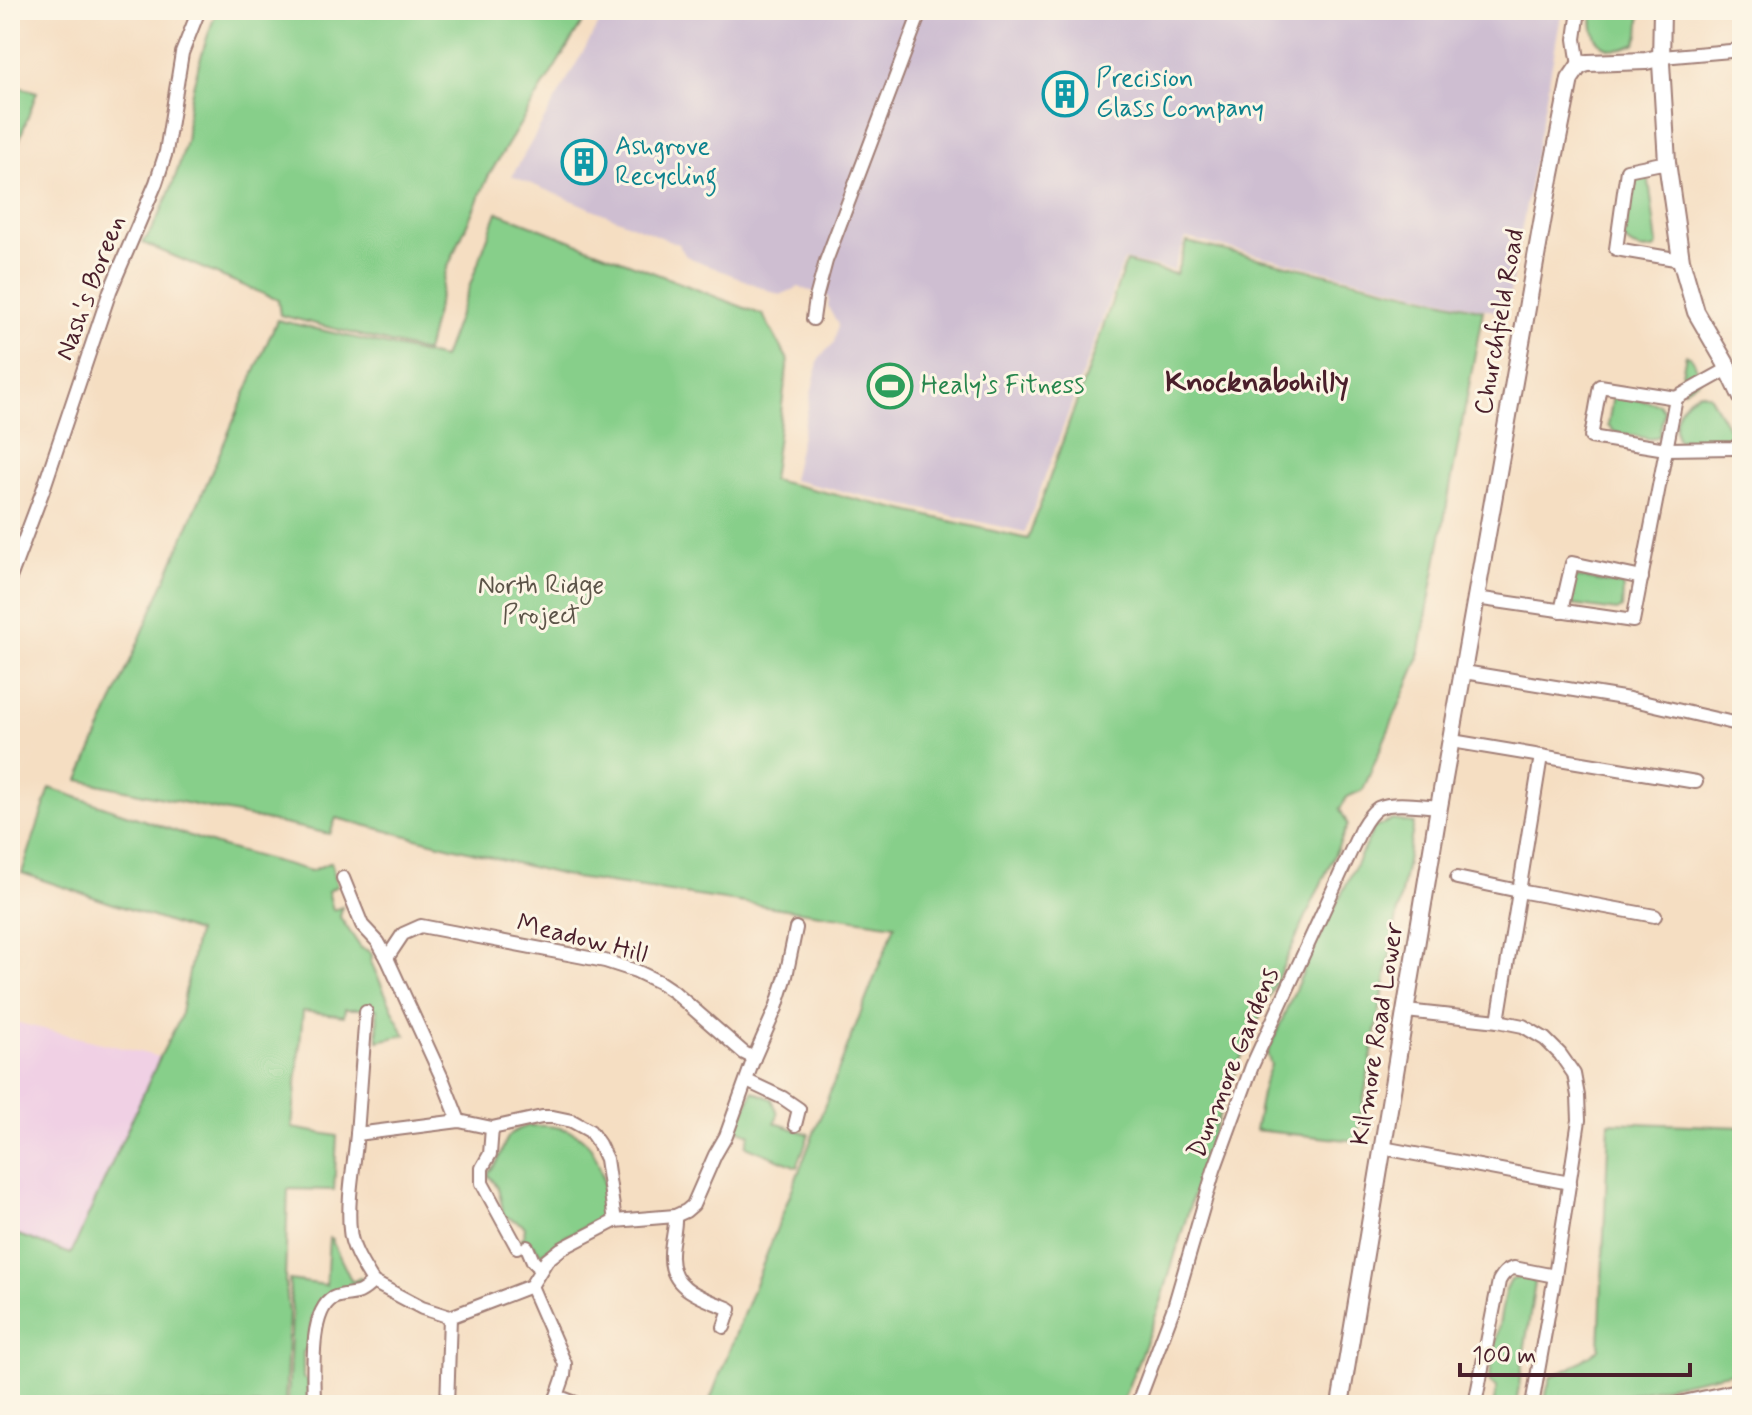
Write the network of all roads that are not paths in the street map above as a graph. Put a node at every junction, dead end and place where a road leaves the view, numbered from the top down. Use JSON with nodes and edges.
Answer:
{"nodes":[{"id":1,"x":199,"y":10,"type":"edge"},
{"id":2,"x":921,"y":10,"type":"edge"},
{"id":3,"x":1579,"y":10,"type":"edge"},
{"id":4,"x":1662,"y":10,"type":"edge"},
{"id":5,"x":1742,"y":50,"type":"edge"},
{"id":6,"x":1662,"y":60,"type":"junction"},
{"id":7,"x":1579,"y":66,"type":"junction"},
{"id":8,"x":1667,"y":162,"type":"junction"},
{"id":9,"x":1681,"y":260,"type":"junction"},
{"id":10,"x":813,"y":319,"type":"dead end"},
{"id":11,"x":1728,"y":369,"type":"junction"},
{"id":12,"x":1676,"y":398,"type":"junction"},
{"id":13,"x":1742,"y":398,"type":"edge"},
{"id":14,"x":1742,"y":442,"type":"edge"},
{"id":15,"x":1666,"y":449,"type":"junction"},
{"id":16,"x":10,"y":578,"type":"edge"},
{"id":17,"x":1642,"y":578,"type":"junction"},
{"id":18,"x":1476,"y":598,"type":"junction"},
{"id":19,"x":1561,"y":611,"type":"junction"},
{"id":20,"x":1464,"y":672,"type":"junction"},
{"id":21,"x":1742,"y":725,"type":"edge"},
{"id":22,"x":1452,"y":741,"type":"junction"},
{"id":23,"x":1541,"y":756,"type":"junction"},
{"id":24,"x":1696,"y":782,"type":"dead end"},
{"id":25,"x":1439,"y":807,"type":"junction"},
{"id":26,"x":343,"y":878,"type":"dead end"},
{"id":27,"x":1457,"y":878,"type":"dead end"},
{"id":28,"x":1519,"y":891,"type":"junction"},
{"id":29,"x":1655,"y":916,"type":"dead end"},
{"id":30,"x":796,"y":928,"type":"dead end"},
{"id":31,"x":387,"y":958,"type":"junction"},
{"id":32,"x":1406,"y":1011,"type":"junction"},
{"id":33,"x":366,"y":1012,"type":"dead end"},
{"id":34,"x":1498,"y":1021,"type":"junction"},
{"id":35,"x":754,"y":1058,"type":"junction"},
{"id":36,"x":747,"y":1081,"type":"junction"},
{"id":37,"x":459,"y":1121,"type":"junction"},
{"id":38,"x":795,"y":1125,"type":"dead end"},
{"id":39,"x":492,"y":1128,"type":"junction"},
{"id":40,"x":357,"y":1134,"type":"junction"},
{"id":41,"x":1383,"y":1148,"type":"junction"},
{"id":42,"x":1570,"y":1183,"type":"junction"},
{"id":43,"x":675,"y":1216,"type":"junction"},
{"id":44,"x":615,"y":1221,"type":"junction"},
{"id":45,"x":541,"y":1269,"type":"junction"},
{"id":46,"x":1555,"y":1276,"type":"junction"},
{"id":47,"x":373,"y":1282,"type":"junction"},
{"id":48,"x":531,"y":1286,"type":"junction"},
{"id":49,"x":450,"y":1317,"type":"junction"},
{"id":50,"x":724,"y":1327,"type":"dead end"},
{"id":51,"x":1742,"y":1389,"type":"edge"},
{"id":52,"x":1476,"y":1399,"type":"dead end"},
{"id":53,"x":555,"y":1400,"type":"edge"},
{"id":54,"x":314,"y":1405,"type":"edge"},
{"id":55,"x":447,"y":1405,"type":"edge"},
{"id":56,"x":581,"y":1405,"type":"edge"},
{"id":57,"x":1137,"y":1405,"type":"edge"},
{"id":58,"x":1340,"y":1405,"type":"edge"},
{"id":59,"x":1532,"y":1405,"type":"edge"},
{"id":60,"x":1670,"y":1405,"type":"edge"}],
"edges":[{"from":1,"to":16,"type":"street","name":"Nash's Boreen"},
{"from":2,"to":10,"type":"street"},
{"from":3,"to":7,"type":"street"},
{"from":4,"to":6,"type":"street"},
{"from":5,"to":6,"type":"street"},
{"from":6,"to":7,"type":"street"},
{"from":6,"to":8,"type":"street"},
{"from":7,"to":18,"type":"street","name":"Churchfield Road"},
{"from":8,"to":9,"type":"street"},
{"from":8,"to":9,"type":"street"},
{"from":9,"to":11,"type":"street"},
{"from":11,"to":12,"type":"street"},
{"from":11,"to":13,"type":"street"},
{"from":12,"to":15,"type":"street"},
{"from":12,"to":15,"type":"street"},
{"from":14,"to":15,"type":"street"},
{"from":15,"to":17,"type":"street"},
{"from":17,"to":19,"type":"street"},
{"from":17,"to":19,"type":"street"},
{"from":18,"to":19,"type":"street"},
{"from":18,"to":20,"type":"street","name":"Churchfield Road"},
{"from":20,"to":21,"type":"street"},
{"from":20,"to":22,"type":"street","name":"Kilmore Road Lower"},
{"from":22,"to":23,"type":"street"},
{"from":22,"to":25,"type":"street","name":"Kilmore Road Lower"},
{"from":23,"to":24,"type":"street"},
{"from":23,"to":28,"type":"street"},
{"from":25,"to":32,"type":"street","name":"Kilmore Road Lower"},
{"from":25,"to":57,"type":"street","name":"Dunmore Gardens"},
{"from":26,"to":31,"type":"street"},
{"from":27,"to":28,"type":"street"},
{"from":28,"to":29,"type":"street"},
{"from":28,"to":34,"type":"street"},
{"from":30,"to":35,"type":"street"},
{"from":31,"to":35,"type":"street","name":"Meadow Hill"},
{"from":31,"to":37,"type":"street"},
{"from":32,"to":34,"type":"street"},
{"from":32,"to":41,"type":"street","name":"Kilmore Road Lower"},
{"from":33,"to":40,"type":"street"},
{"from":34,"to":42,"type":"street"},
{"from":35,"to":36,"type":"street"},
{"from":36,"to":38,"type":"street"},
{"from":36,"to":43,"type":"street"},
{"from":37,"to":39,"type":"street"},
{"from":37,"to":40,"type":"street"},
{"from":39,"to":44,"type":"street"},
{"from":39,"to":45,"type":"street"},
{"from":40,"to":47,"type":"street"},
{"from":41,"to":42,"type":"street"},
{"from":41,"to":58,"type":"street","name":"Kilmore Road Lower"},
{"from":42,"to":46,"type":"street"},
{"from":43,"to":44,"type":"street"},
{"from":43,"to":50,"type":"street"},
{"from":44,"to":45,"type":"street"},
{"from":45,"to":48,"type":"street"},
{"from":46,"to":52,"type":"street"},
{"from":46,"to":59,"type":"street"},
{"from":47,"to":49,"type":"street"},
{"from":47,"to":54,"type":"street"},
{"from":48,"to":49,"type":"street"},
{"from":48,"to":53,"type":"street"},
{"from":49,"to":55,"type":"street"},
{"from":51,"to":60,"type":"street"},
{"from":53,"to":56,"type":"street"}]}
